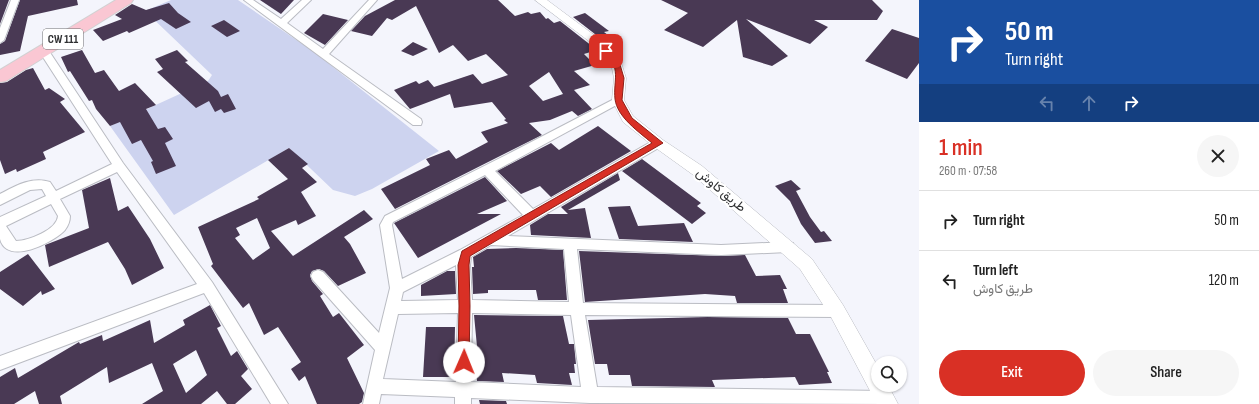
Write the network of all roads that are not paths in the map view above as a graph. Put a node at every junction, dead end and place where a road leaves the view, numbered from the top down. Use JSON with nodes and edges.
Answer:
{"nodes":[{"id":1,"x":15,"y":0,"type":"edge"},
{"id":2,"x":126,"y":0,"type":"edge"},
{"id":3,"x":248,"y":0,"type":"edge"},
{"id":4,"x":307,"y":0,"type":"edge"},
{"id":5,"x":373,"y":0,"type":"edge"},
{"id":6,"x":540,"y":0,"type":"edge"},
{"id":7,"x":282,"y":23,"type":"junction"},
{"id":8,"x":0,"y":40,"type":"edge"},
{"id":9,"x":44,"y":51,"type":"junction"},
{"id":10,"x":324,"y":54,"type":"junction"},
{"id":11,"x":0,"y":77,"type":"edge"},
{"id":12,"x":618,"y":100,"type":"junction"},
{"id":13,"x":417,"y":122,"type":"dead end"},
{"id":14,"x":658,"y":143,"type":"junction"},
{"id":15,"x":119,"y":166,"type":"junction"},
{"id":16,"x":487,"y":170,"type":"junction"},
{"id":17,"x":55,"y":198,"type":"junction"},
{"id":18,"x":0,"y":200,"type":"edge"},
{"id":19,"x":532,"y":216,"type":"junction"},
{"id":20,"x":0,"y":224,"type":"edge"},
{"id":21,"x":490,"y":240,"type":"junction"},
{"id":22,"x":570,"y":243,"type":"junction"},
{"id":23,"x":788,"y":246,"type":"junction"},
{"id":24,"x":465,"y":254,"type":"junction"},
{"id":25,"x":318,"y":276,"type":"dead end"},
{"id":26,"x":207,"y":286,"type":"junction"},
{"id":27,"x":397,"y":288,"type":"junction"},
{"id":28,"x":465,"y":306,"type":"junction"},
{"id":29,"x":393,"y":308,"type":"junction"},
{"id":30,"x":577,"y":309,"type":"junction"},
{"id":31,"x":837,"y":311,"type":"junction"},
{"id":32,"x":383,"y":348,"type":"junction"},
{"id":33,"x":0,"y":364,"type":"edge"},
{"id":34,"x":374,"y":386,"type":"junction"},
{"id":35,"x":590,"y":395,"type":"junction"},
{"id":36,"x":463,"y":397,"type":"edge"},
{"id":37,"x":752,"y":401,"type":"edge"},
{"id":38,"x":887,"y":401,"type":"edge"},
{"id":39,"x":280,"y":404,"type":"edge"},
{"id":40,"x":371,"y":404,"type":"edge"}],
"edges":[{"from":1,"to":8,"type":"street"},
{"from":2,"to":9,"type":"main road","number":"CW 111"},
{"from":3,"to":7,"type":"street"},
{"from":4,"to":7,"type":"street"},
{"from":5,"to":10,"type":"street"},
{"from":6,"to":12,"type":"street"},
{"from":7,"to":10,"type":"street"},
{"from":9,"to":11,"type":"main road","number":"CW 111"},
{"from":9,"to":15,"type":"street"},
{"from":10,"to":13,"type":"street"},
{"from":12,"to":14,"type":"street","name":"طريق كاوش"},
{"from":12,"to":16,"type":"street"},
{"from":14,"to":19,"type":"street"},
{"from":14,"to":23,"type":"street","name":"طريق كاوش"},
{"from":15,"to":17,"type":"street"},
{"from":15,"to":26,"type":"street"},
{"from":16,"to":19,"type":"street"},
{"from":16,"to":27,"type":"street"},
{"from":17,"to":18,"type":"street"},
{"from":17,"to":20,"type":"street"},
{"from":17,"to":20,"type":"street"},
{"from":19,"to":21,"type":"street"},
{"from":21,"to":22,"type":"street"},
{"from":21,"to":24,"type":"street"},
{"from":22,"to":23,"type":"street"},
{"from":22,"to":30,"type":"street"},
{"from":23,"to":31,"type":"street","name":"طريق كاوش"},
{"from":24,"to":27,"type":"street"},
{"from":24,"to":28,"type":"street"},
{"from":25,"to":32,"type":"street"},
{"from":26,"to":33,"type":"street"},
{"from":26,"to":39,"type":"street"},
{"from":27,"to":29,"type":"street"},
{"from":28,"to":29,"type":"street"},
{"from":28,"to":30,"type":"street"},
{"from":28,"to":36,"type":"street"},
{"from":29,"to":32,"type":"street"},
{"from":30,"to":31,"type":"street"},
{"from":30,"to":35,"type":"street"},
{"from":31,"to":38,"type":"street","name":"طريق كاوش"},
{"from":32,"to":34,"type":"street"},
{"from":34,"to":36,"type":"street"},
{"from":34,"to":40,"type":"street"},
{"from":35,"to":36,"type":"street"},
{"from":35,"to":37,"type":"street"},
{"from":37,"to":38,"type":"street"}]}
